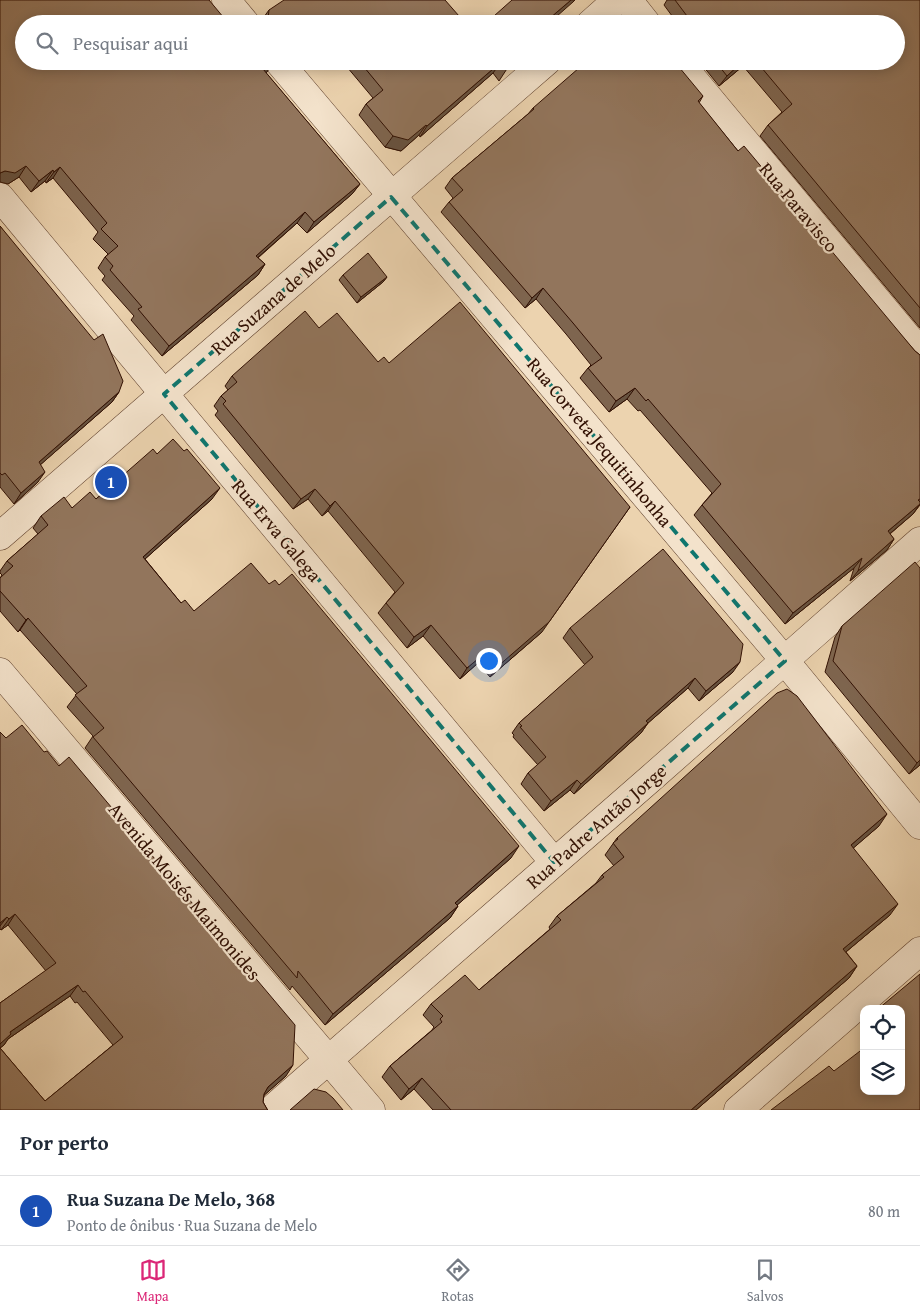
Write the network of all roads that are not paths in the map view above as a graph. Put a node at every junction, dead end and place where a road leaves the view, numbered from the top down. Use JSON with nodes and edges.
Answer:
{"nodes":[{"id":1,"x":226,"y":0,"type":"edge"},
{"id":2,"x":617,"y":0,"type":"edge"},
{"id":3,"x":628,"y":0,"type":"edge"},
{"id":4,"x":238,"y":15,"type":"edge"},
{"id":5,"x":600,"y":15,"type":"edge"},
{"id":6,"x":640,"y":15,"type":"edge"},
{"id":7,"x":286,"y":70,"type":"edge"},
{"id":8,"x":537,"y":70,"type":"edge"},
{"id":9,"x":685,"y":70,"type":"edge"},
{"id":10,"x":391,"y":196,"type":"junction"},
{"id":11,"x":0,"y":197,"type":"edge"},
{"id":12,"x":920,"y":352,"type":"edge"},
{"id":13,"x":164,"y":394,"type":"junction"},
{"id":14,"x":0,"y":536,"type":"edge"},
{"id":15,"x":920,"y":541,"type":"edge"},
{"id":16,"x":785,"y":661,"type":"junction"},
{"id":17,"x":0,"y":672,"type":"edge"},
{"id":18,"x":920,"y":825,"type":"edge"},
{"id":19,"x":554,"y":862,"type":"junction"},
{"id":20,"x":920,"y":950,"type":"edge"},
{"id":21,"x":328,"y":1059,"type":"junction"},
{"id":22,"x":271,"y":1110,"type":"edge"},
{"id":23,"x":370,"y":1110,"type":"edge"},
{"id":24,"x":738,"y":1110,"type":"edge"}],
"edges":[{"from":1,"to":4,"type":"street"},
{"from":2,"to":5,"type":"street"},
{"from":3,"to":6,"type":"street"},
{"from":7,"to":10,"type":"street","name":"Rua Corveta Jequitinhonha"},
{"from":8,"to":10,"type":"street","name":"Rua Suzana de Melo"},
{"from":9,"to":12,"type":"street","name":"Rua Paravisco"},
{"from":10,"to":13,"type":"street","name":"Rua Suzana de Melo"},
{"from":10,"to":16,"type":"street","name":"Rua Corveta Jequitinhonha"},
{"from":11,"to":13,"type":"street","name":"Rua Erva Galega"},
{"from":13,"to":14,"type":"street","name":"Rua Suzana de Melo"},
{"from":13,"to":19,"type":"street","name":"Rua Erva Galega"},
{"from":15,"to":16,"type":"street","name":"Rua Padre Antão Jorge"},
{"from":16,"to":18,"type":"street","name":"Rua Corveta Jequitinhonha"},
{"from":16,"to":19,"type":"street","name":"Rua Padre Antão Jorge"},
{"from":17,"to":21,"type":"street","name":"Avenida Moisés Maimonides"},
{"from":19,"to":21,"type":"street","name":"Rua Padre Antão Jorge"},
{"from":20,"to":24,"type":"street"},
{"from":21,"to":22,"type":"street","name":"Rua Padre Antão Jorge"},
{"from":21,"to":23,"type":"street","name":"Avenida Moisés Maimonides"}]}
